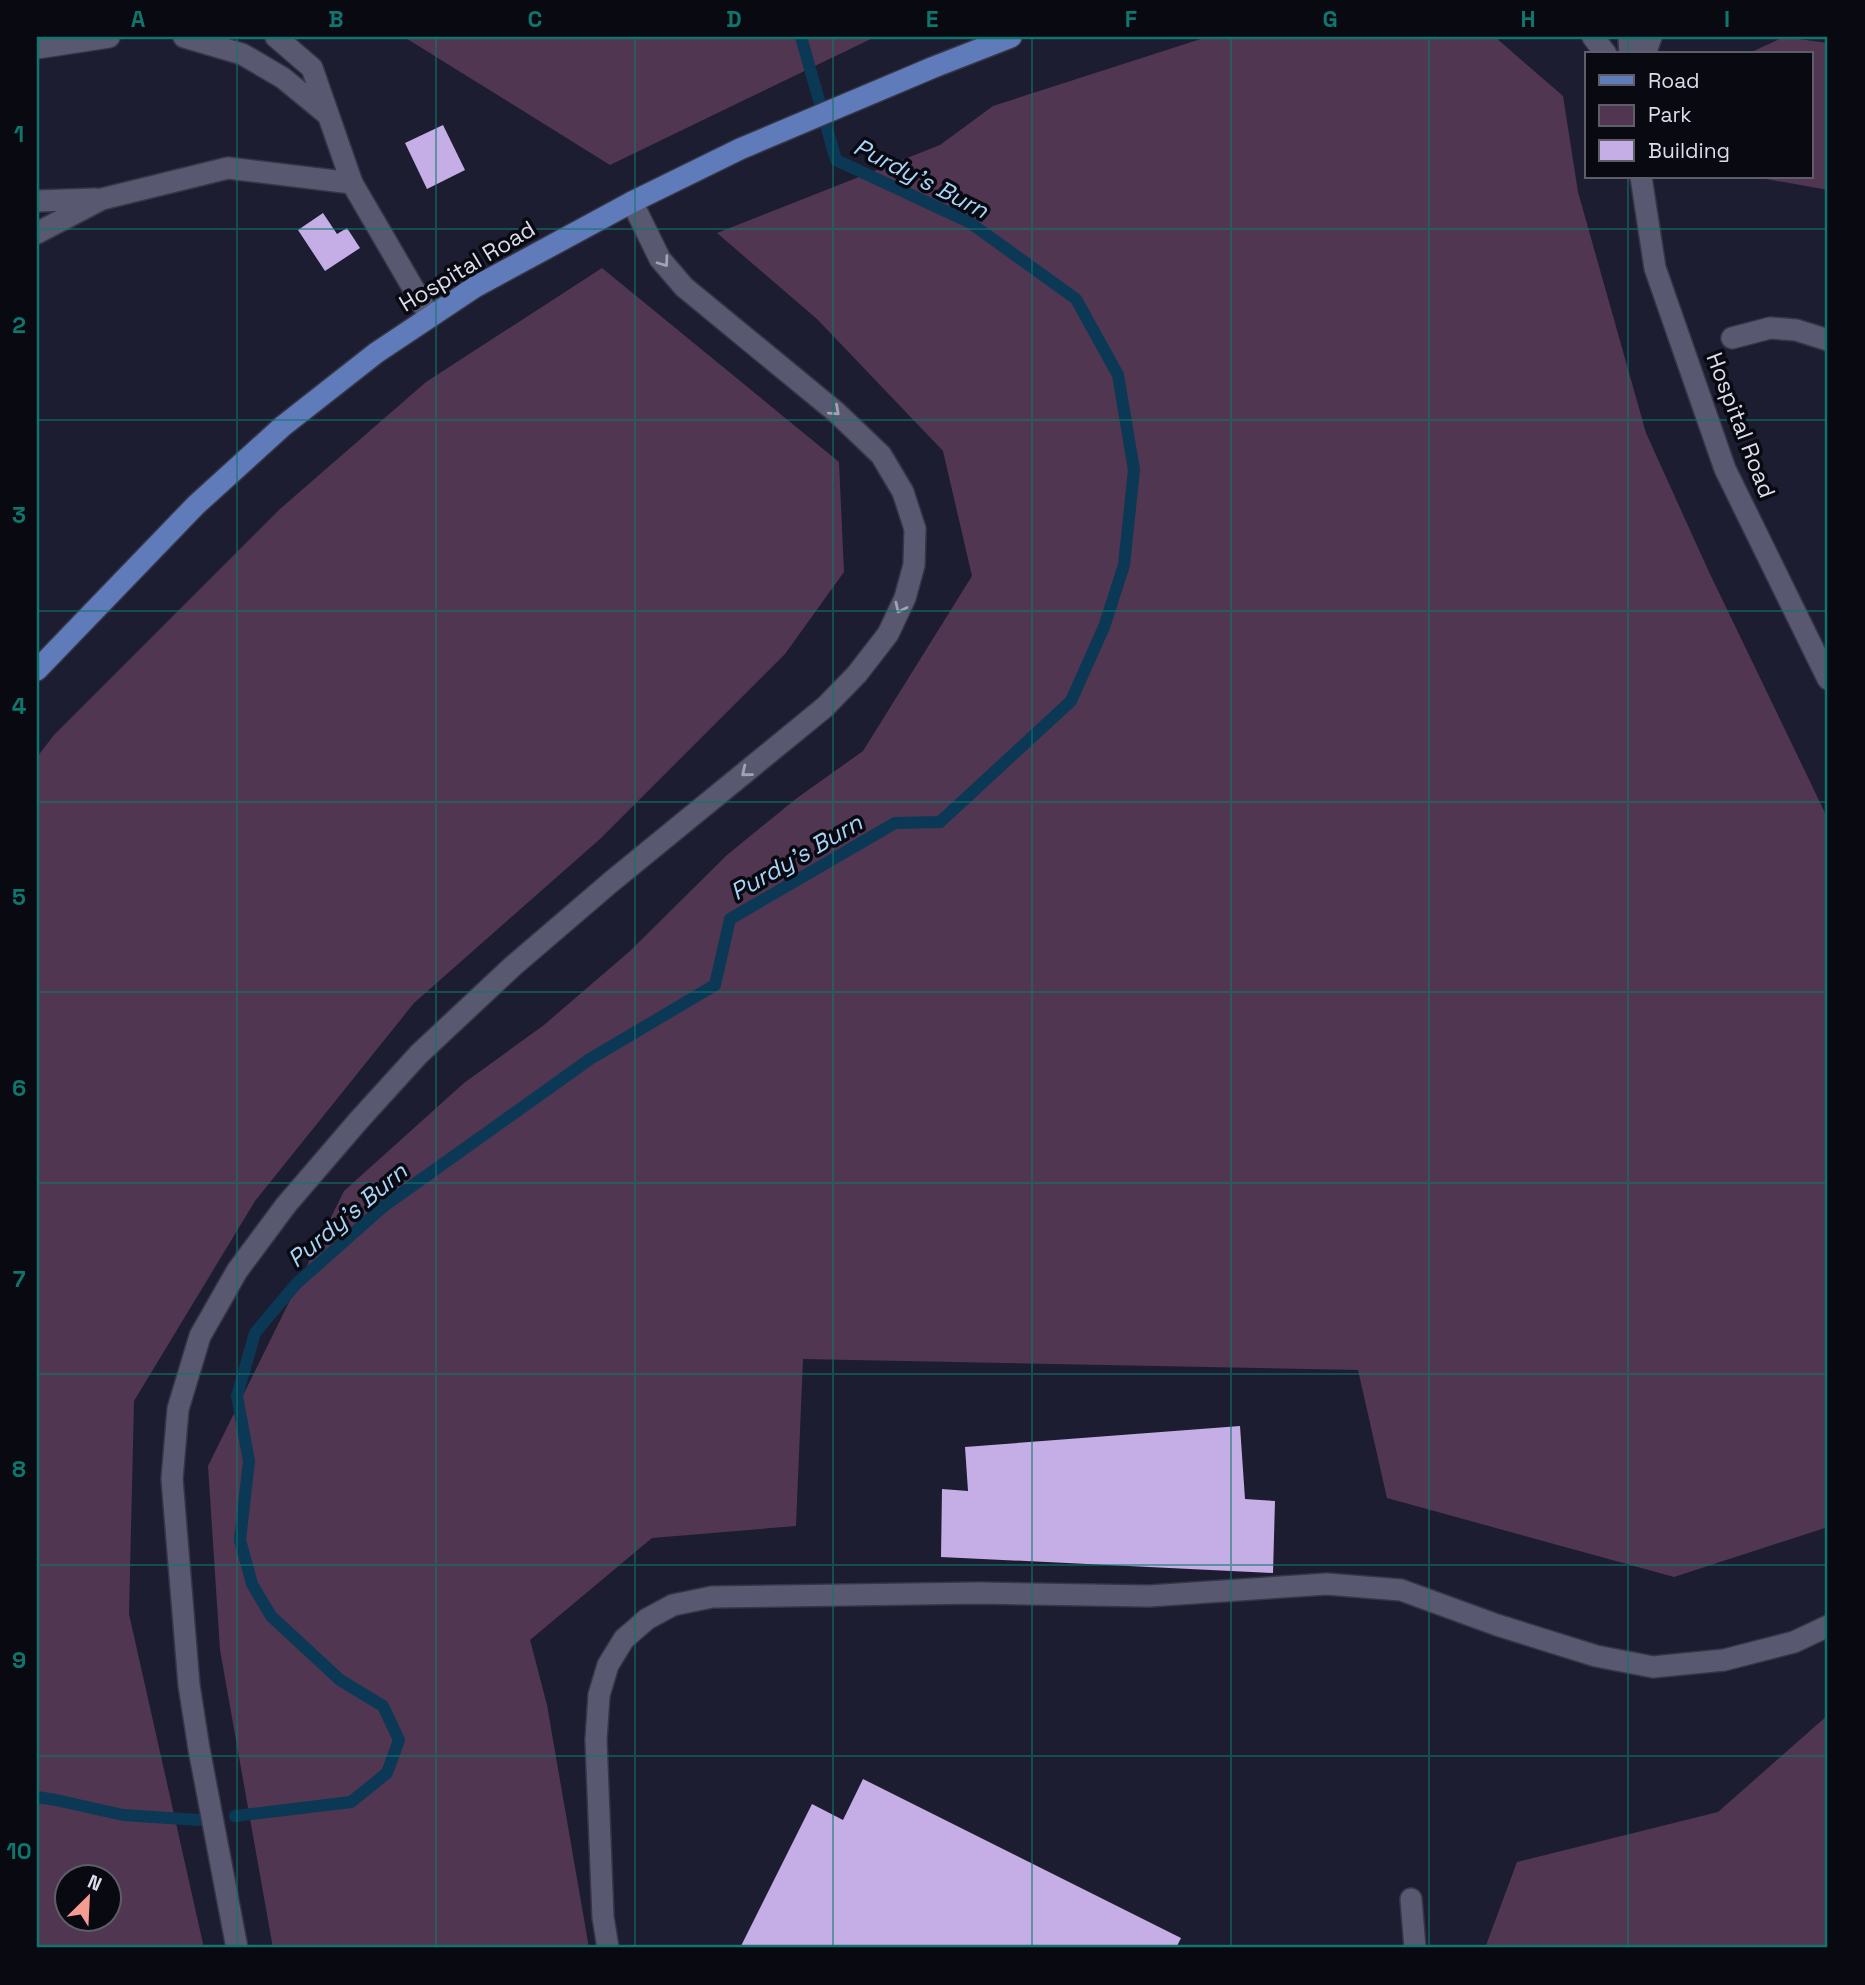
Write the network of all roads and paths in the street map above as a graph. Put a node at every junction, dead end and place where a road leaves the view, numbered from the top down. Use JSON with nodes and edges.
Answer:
{"nodes":[{"id":1,"x":109,"y":37,"type":"edge"},
{"id":2,"x":184,"y":37,"type":"edge"},
{"id":3,"x":276,"y":37,"type":"edge"},
{"id":4,"x":1011,"y":37,"type":"edge"},
{"id":5,"x":1593,"y":37,"type":"edge"},
{"id":6,"x":37,"y":48,"type":"edge"},
{"id":7,"x":1604,"y":52,"type":"edge"},
{"id":8,"x":329,"y":117,"type":"junction"},
{"id":9,"x":1641,"y":178,"type":"edge"},
{"id":10,"x":352,"y":183,"type":"junction"},
{"id":11,"x":102,"y":199,"type":"junction"},
{"id":12,"x":37,"y":201,"type":"edge"},
{"id":13,"x":632,"y":202,"type":"junction"},
{"id":14,"x":37,"y":233,"type":"edge"},
{"id":15,"x":430,"y":317,"type":"junction"},
{"id":16,"x":1732,"y":338,"type":"dead end"},
{"id":17,"x":1828,"y":340,"type":"edge"},
{"id":18,"x":37,"y":670,"type":"edge"},
{"id":19,"x":1828,"y":679,"type":"edge"},
{"id":20,"x":1828,"y":1626,"type":"edge"},
{"id":21,"x":1411,"y":1899,"type":"dead end"},
{"id":22,"x":237,"y":1948,"type":"edge"},
{"id":23,"x":608,"y":1948,"type":"edge"},
{"id":24,"x":1415,"y":1948,"type":"edge"}],
"edges":[{"from":1,"to":6,"type":"street"},
{"from":2,"to":8,"type":"street"},
{"from":3,"to":8,"type":"street"},
{"from":4,"to":13,"type":"main road","name":"Hospital Road"},
{"from":5,"to":7,"type":"street"},
{"from":8,"to":10,"type":"street"},
{"from":9,"to":19,"type":"street","name":"Hospital Road"},
{"from":10,"to":11,"type":"street"},
{"from":10,"to":15,"type":"street"},
{"from":11,"to":12,"type":"street"},
{"from":11,"to":14,"type":"street"},
{"from":13,"to":15,"type":"main road","name":"Hospital Road"},
{"from":13,"to":22,"type":"street","one_way":true},
{"from":15,"to":18,"type":"main road","name":"Hospital Road"},
{"from":16,"to":17,"type":"street"},
{"from":20,"to":23,"type":"street"},
{"from":21,"to":24,"type":"street"}]}
